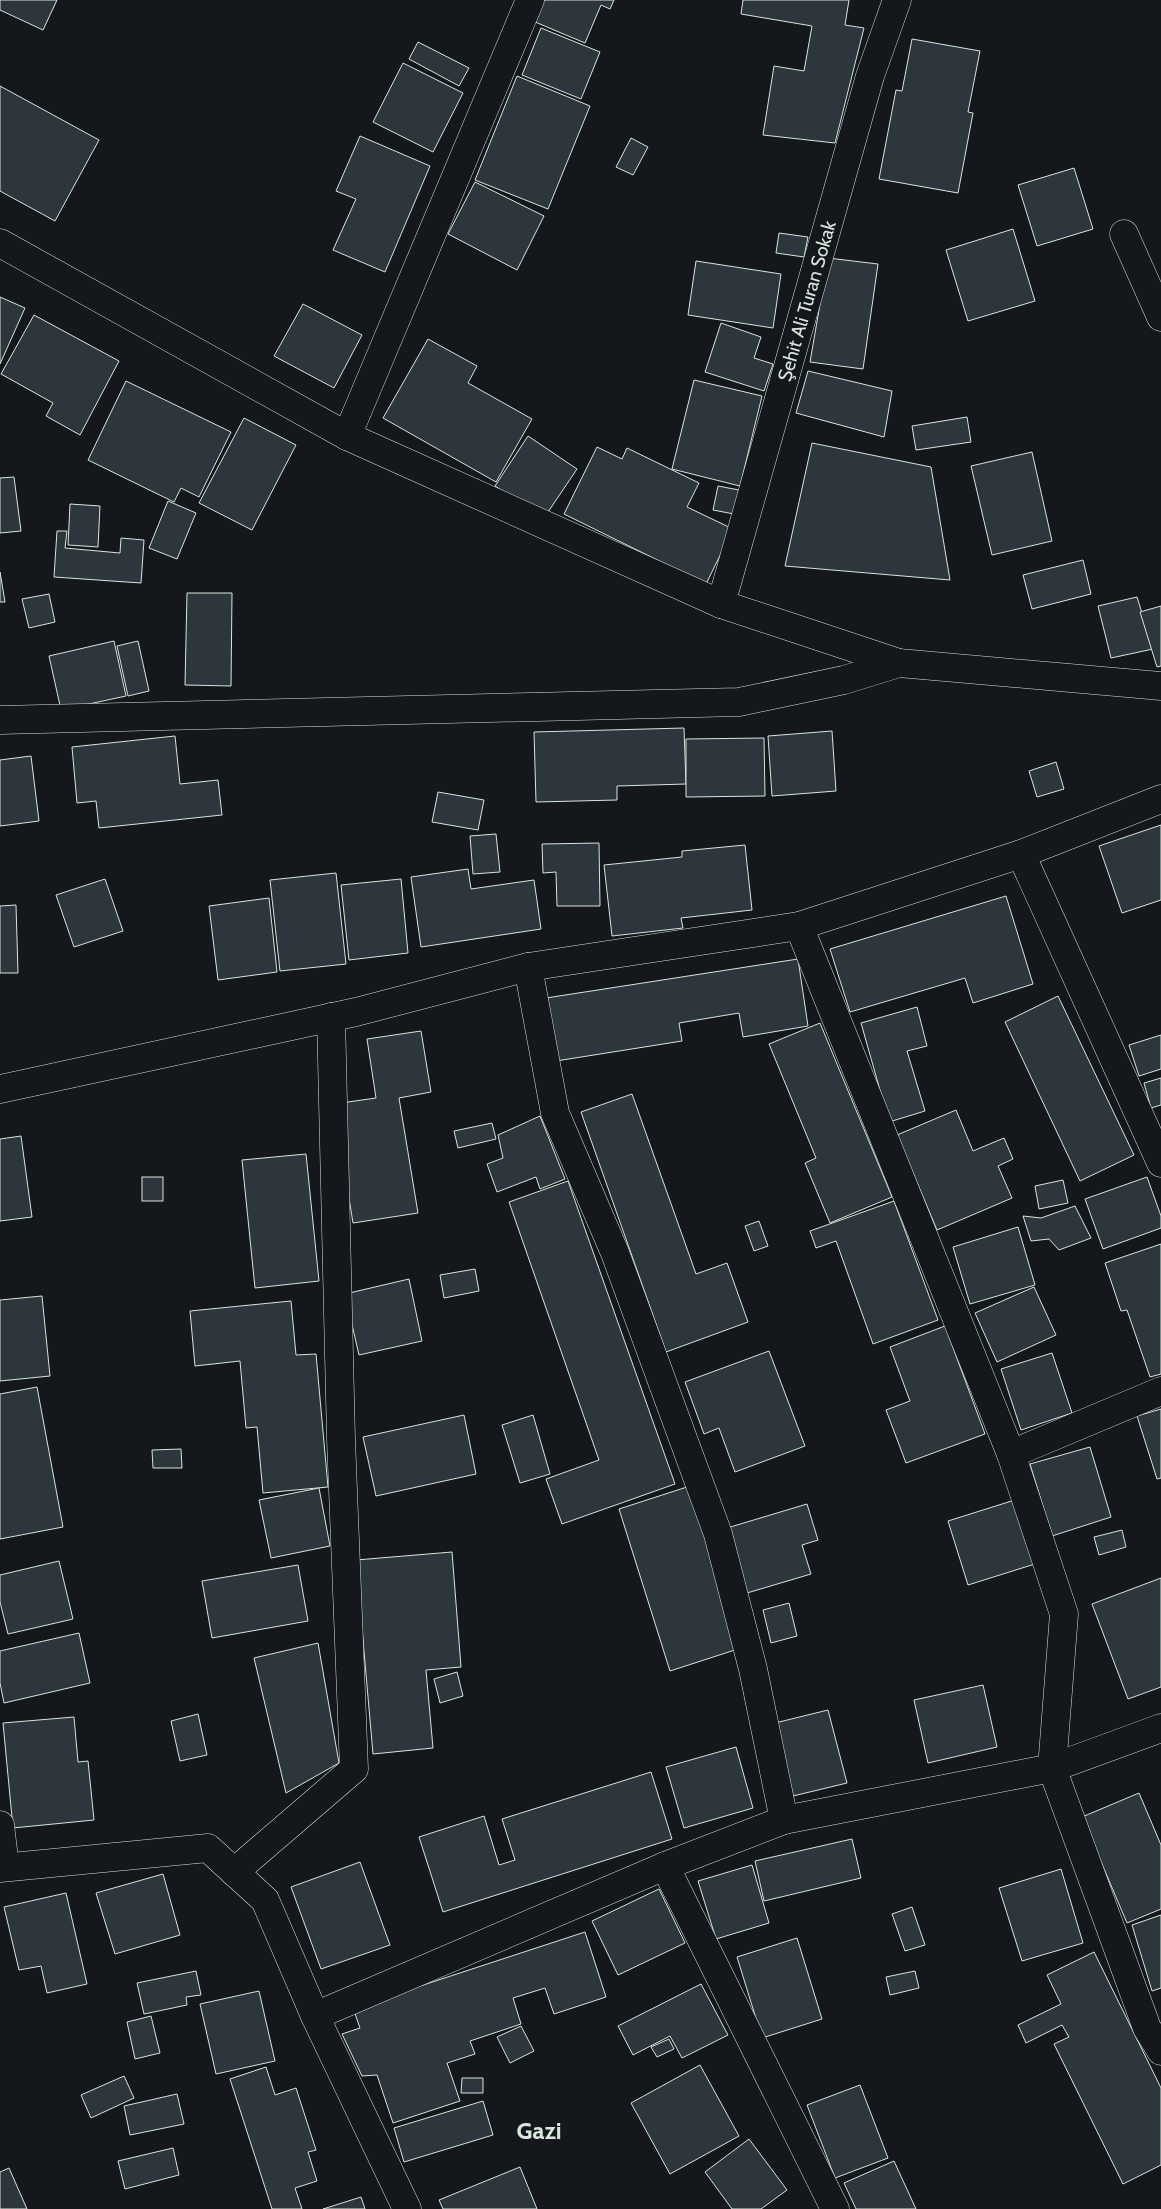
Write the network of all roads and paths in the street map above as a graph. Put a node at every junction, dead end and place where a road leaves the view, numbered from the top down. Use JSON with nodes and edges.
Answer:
{"nodes":[{"id":1,"x":530,"y":0,"type":"edge"},
{"id":2,"x":897,"y":0,"type":"edge"},
{"id":3,"x":1124,"y":234,"type":"dead end"},
{"id":4,"x":0,"y":243,"type":"edge"},
{"id":5,"x":1161,"y":317,"type":"edge"},
{"id":6,"x":347,"y":436,"type":"junction"},
{"id":7,"x":721,"y":604,"type":"junction"},
{"id":8,"x":899,"y":663,"type":"junction"},
{"id":9,"x":1161,"y":686,"type":"edge"},
{"id":10,"x":0,"y":720,"type":"edge"},
{"id":11,"x":1161,"y":799,"type":"edge"},
{"id":12,"x":1021,"y":854,"type":"junction"},
{"id":13,"x":799,"y":926,"type":"junction"},
{"id":14,"x":528,"y":967,"type":"junction"},
{"id":15,"x":331,"y":1018,"type":"junction"},
{"id":16,"x":0,"y":1089,"type":"edge"},
{"id":17,"x":1161,"y":1164,"type":"edge"},
{"id":18,"x":1161,"y":1391,"type":"edge"},
{"id":19,"x":1011,"y":1454,"type":"junction"},
{"id":20,"x":1161,"y":1728,"type":"edge"},
{"id":21,"x":1052,"y":1768,"type":"junction"},
{"id":22,"x":784,"y":1820,"type":"junction"},
{"id":23,"x":0,"y":1825,"type":"edge"},
{"id":24,"x":666,"y":1866,"type":"junction"},
{"id":25,"x":2,"y":1868,"type":"edge"},
{"id":26,"x":234,"y":1872,"type":"junction"},
{"id":27,"x":316,"y":2016,"type":"junction"},
{"id":28,"x":1161,"y":2051,"type":"edge"},
{"id":29,"x":407,"y":2209,"type":"edge"},
{"id":30,"x":835,"y":2209,"type":"edge"}],
"edges":[{"from":1,"to":6,"type":"street"},
{"from":2,"to":7,"type":"street","name":"Şehit Ali Turan Sokak"},
{"from":3,"to":5,"type":"street"},
{"from":4,"to":6,"type":"street"},
{"from":6,"to":7,"type":"street"},
{"from":7,"to":8,"type":"street"},
{"from":8,"to":9,"type":"street"},
{"from":8,"to":10,"type":"street"},
{"from":11,"to":12,"type":"street"},
{"from":12,"to":13,"type":"street"},
{"from":12,"to":17,"type":"street"},
{"from":13,"to":14,"type":"street"},
{"from":13,"to":19,"type":"street"},
{"from":14,"to":15,"type":"street"},
{"from":14,"to":22,"type":"street"},
{"from":15,"to":16,"type":"street"},
{"from":15,"to":26,"type":"street"},
{"from":18,"to":19,"type":"street"},
{"from":19,"to":21,"type":"street"},
{"from":20,"to":21,"type":"street"},
{"from":21,"to":22,"type":"street"},
{"from":21,"to":28,"type":"street"},
{"from":22,"to":24,"type":"street"},
{"from":23,"to":25,"type":"street"},
{"from":24,"to":27,"type":"street"},
{"from":24,"to":30,"type":"street"},
{"from":25,"to":26,"type":"street"},
{"from":26,"to":27,"type":"street"},
{"from":27,"to":29,"type":"street"}]}
